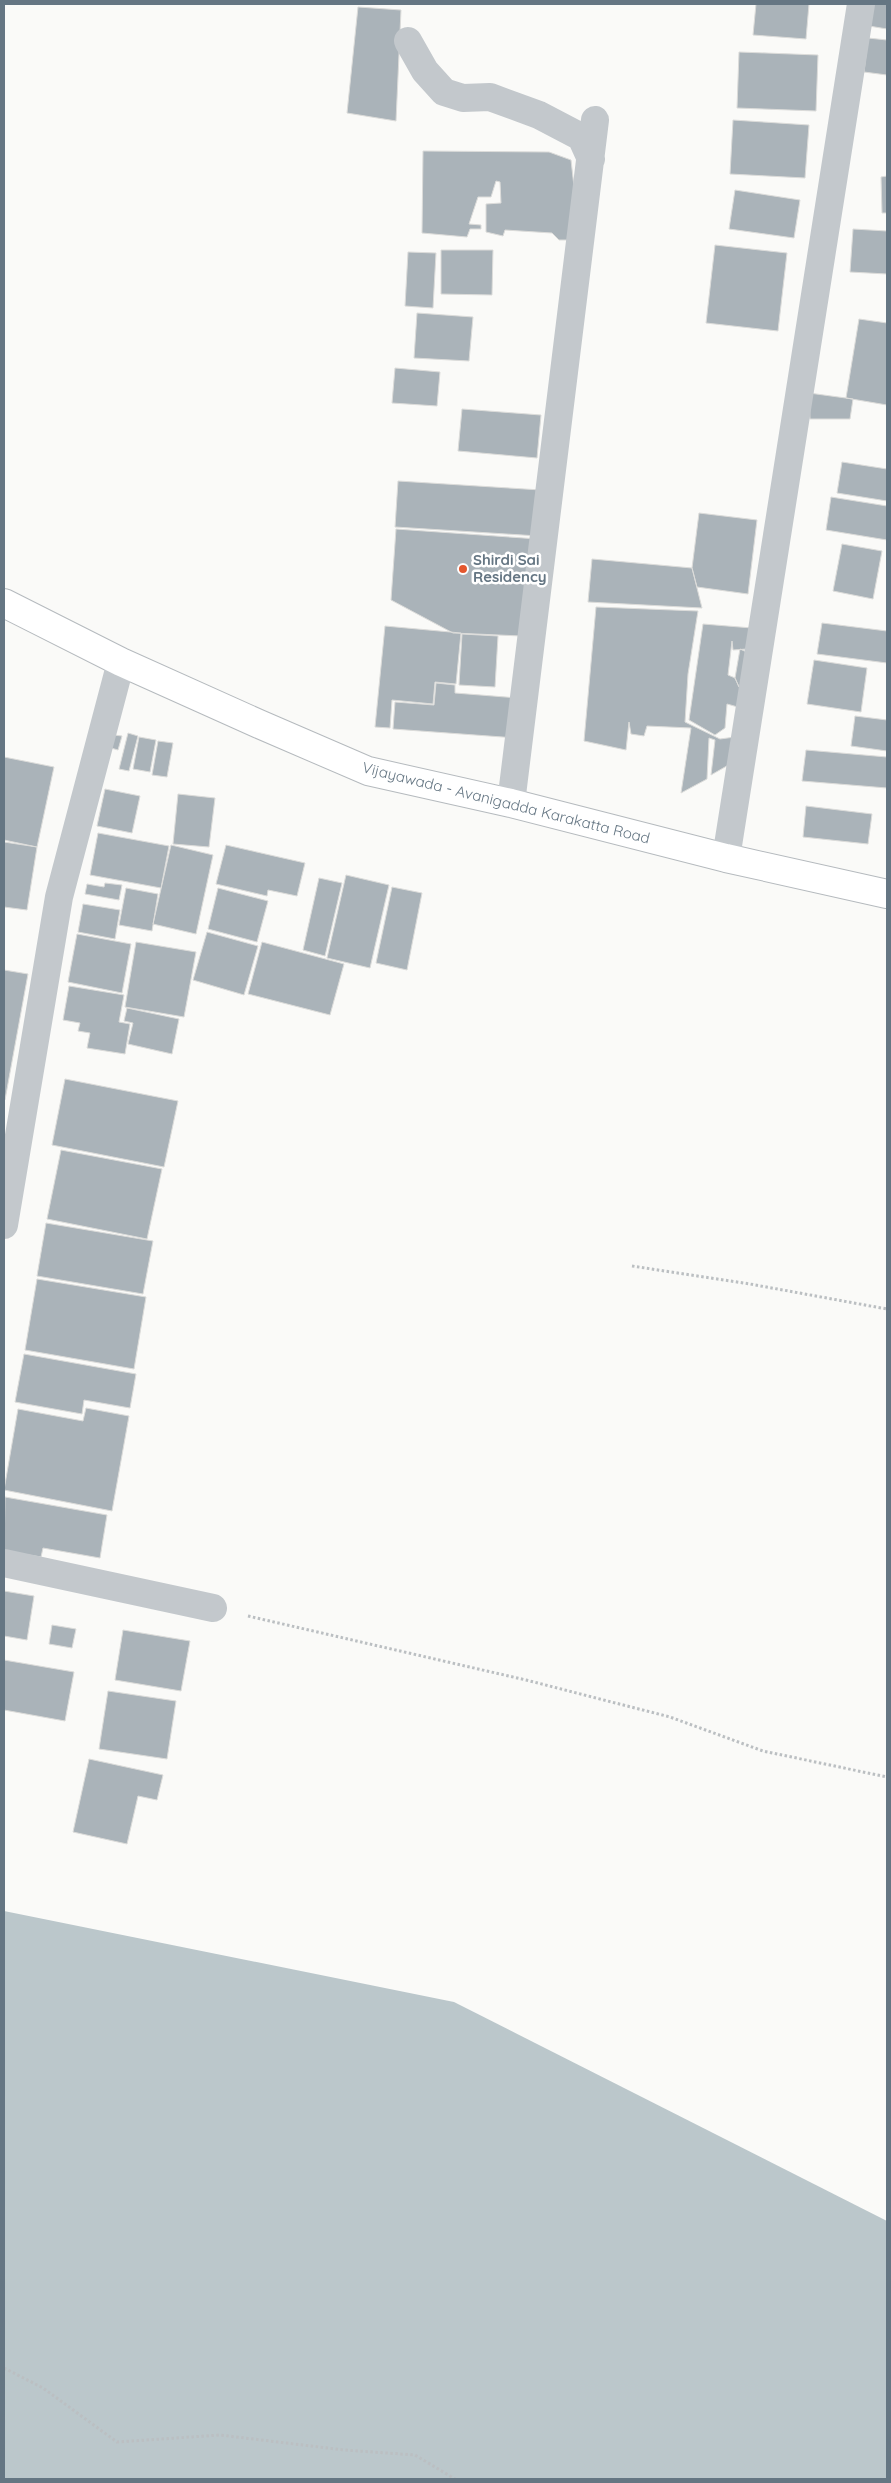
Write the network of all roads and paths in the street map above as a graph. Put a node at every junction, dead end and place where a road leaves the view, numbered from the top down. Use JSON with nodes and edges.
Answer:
{"nodes":[{"id":1,"x":861,"y":4,"type":"edge"},
{"id":2,"x":408,"y":42,"type":"dead end"},
{"id":3,"x":595,"y":120,"type":"dead end"},
{"id":4,"x":590,"y":160,"type":"junction"},
{"id":5,"x":4,"y":603,"type":"edge"},
{"id":6,"x":122,"y":662,"type":"junction"},
{"id":7,"x":511,"y":803,"type":"junction"},
{"id":8,"x":726,"y":858,"type":"junction"},
{"id":9,"x":887,"y":894,"type":"edge"},
{"id":10,"x":4,"y":1225,"type":"edge"},
{"id":11,"x":632,"y":1266,"type":"dead end"},
{"id":12,"x":887,"y":1309,"type":"edge"},
{"id":13,"x":4,"y":1563,"type":"edge"},
{"id":14,"x":213,"y":1608,"type":"joint"},
{"id":15,"x":887,"y":1777,"type":"edge"},
{"id":16,"x":4,"y":2368,"type":"edge"},
{"id":17,"x":455,"y":2479,"type":"edge"}],
"edges":[{"from":1,"to":8,"type":"street"},
{"from":2,"to":4,"type":"street"},
{"from":3,"to":4,"type":"street"},
{"from":4,"to":7,"type":"street"},
{"from":5,"to":6,"type":"main road","name":"Vijayawada - Avanigadda Karakatta Road"},
{"from":6,"to":7,"type":"main road","name":"Vijayawada - Avanigadda Karakatta Road"},
{"from":6,"to":10,"type":"street"},
{"from":7,"to":8,"type":"main road","name":"Vijayawada - Avanigadda Karakatta Road"},
{"from":8,"to":9,"type":"main road","name":"Vijayawada - Avanigadda Karakatta Road"},
{"from":11,"to":12,"type":"path"},
{"from":13,"to":14,"type":"street"},
{"from":14,"to":15,"type":"path"},
{"from":16,"to":17,"type":"path"}]}
